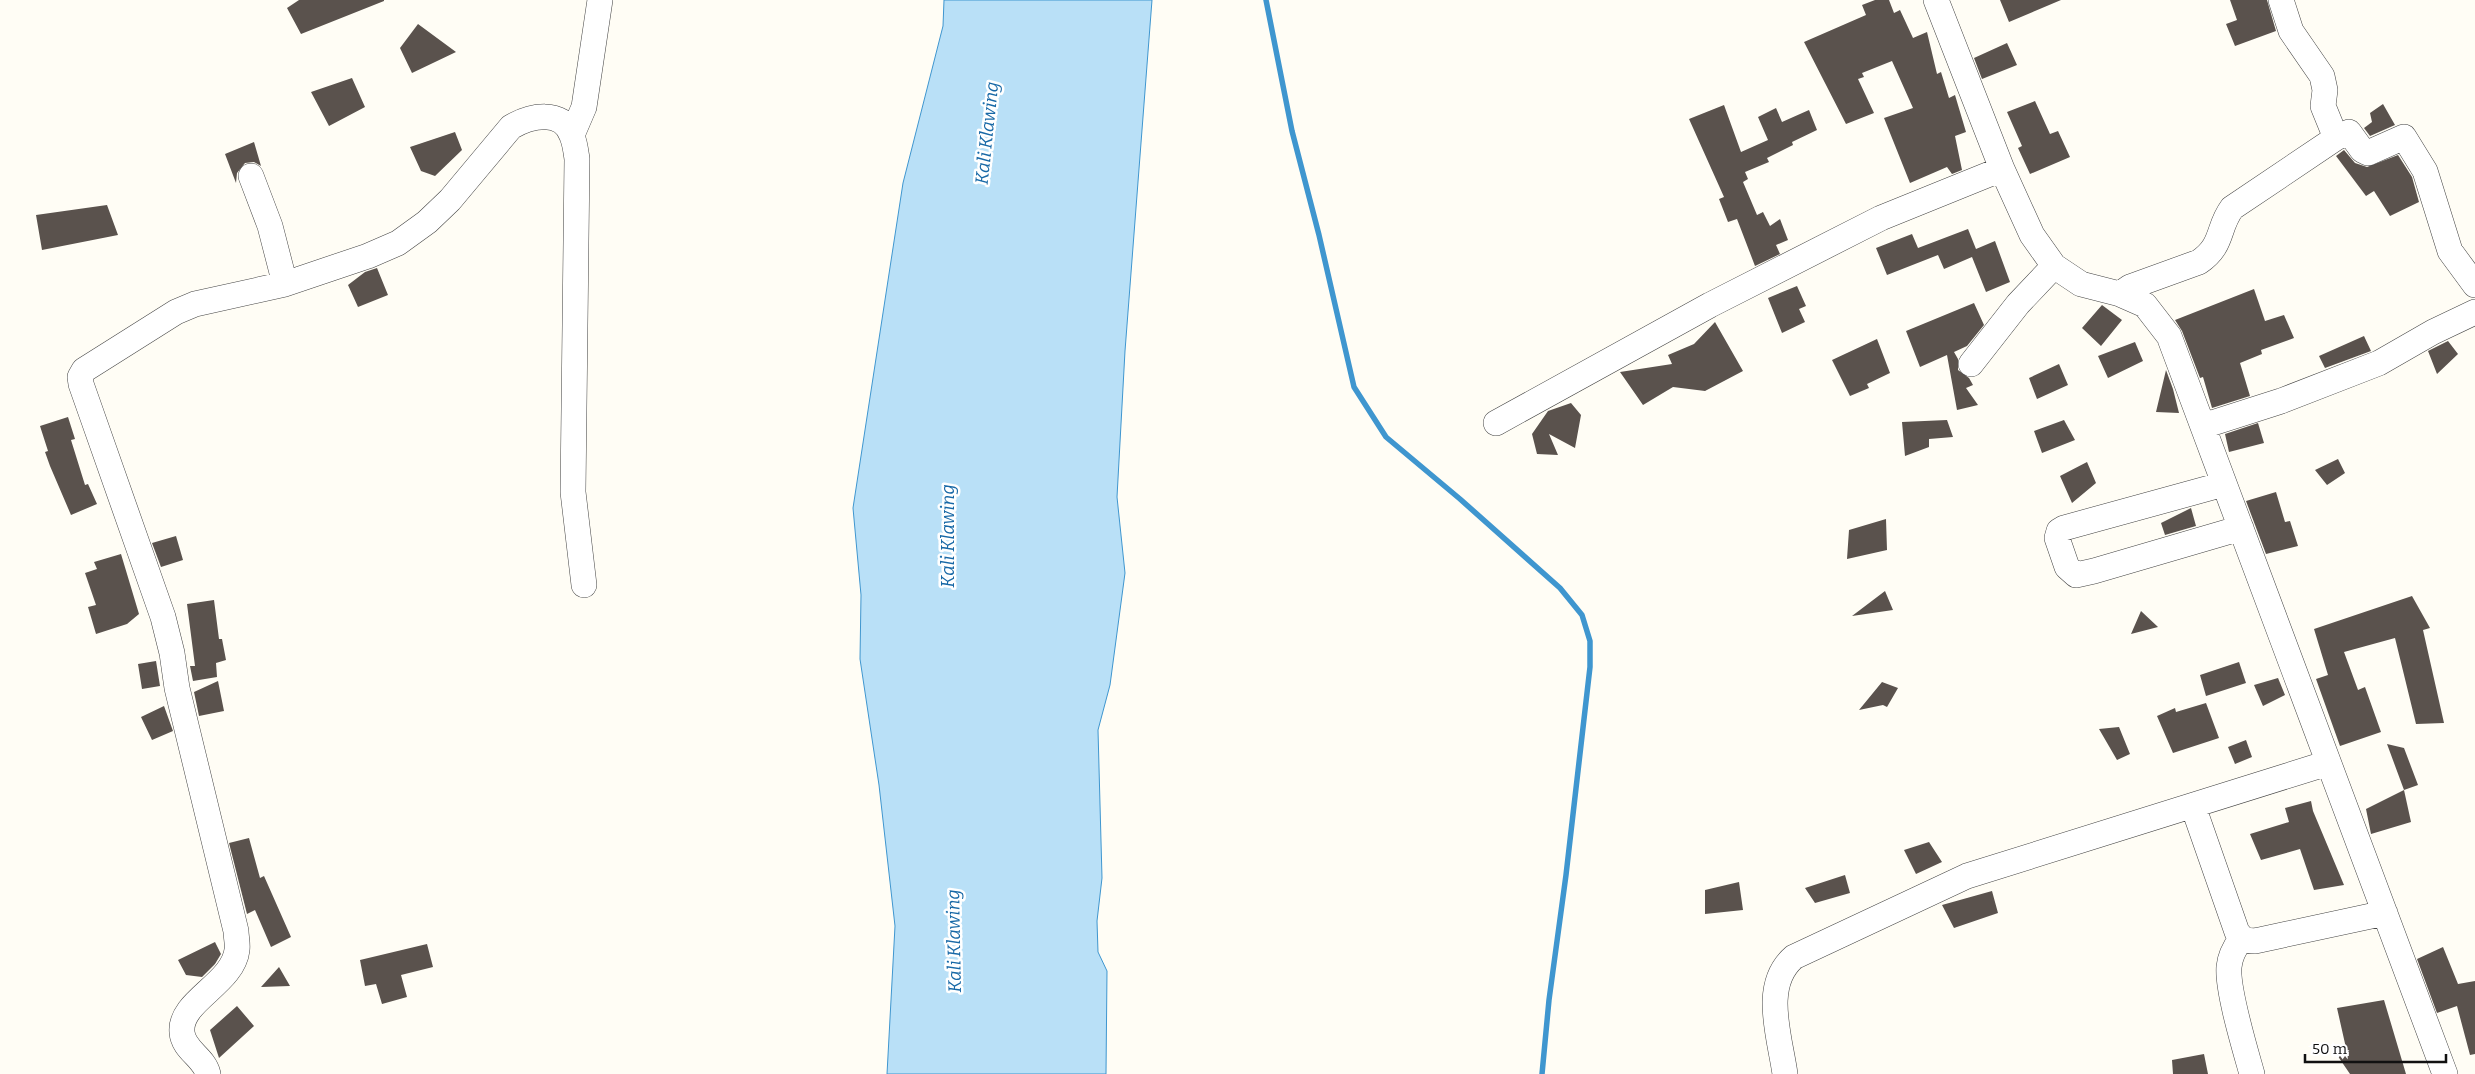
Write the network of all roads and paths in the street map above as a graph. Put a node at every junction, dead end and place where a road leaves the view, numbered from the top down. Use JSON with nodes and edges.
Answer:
{"nodes":[{"id":1,"x":600,"y":0,"type":"edge"},
{"id":2,"x":1936,"y":0,"type":"edge"},
{"id":3,"x":2281,"y":0,"type":"edge"},
{"id":4,"x":572,"y":135,"type":"junction"},
{"id":5,"x":2336,"y":138,"type":"junction"},
{"id":6,"x":2002,"y":170,"type":"junction"},
{"id":7,"x":251,"y":176,"type":"dead end"},
{"id":8,"x":2054,"y":266,"type":"junction"},
{"id":9,"x":285,"y":284,"type":"junction"},
{"id":10,"x":2475,"y":285,"type":"edge"},
{"id":11,"x":2120,"y":294,"type":"junction"},
{"id":12,"x":2475,"y":312,"type":"edge"},
{"id":13,"x":1971,"y":364,"type":"dead end"},
{"id":14,"x":1496,"y":423,"type":"dead end"},
{"id":15,"x":2204,"y":426,"type":"junction"},
{"id":16,"x":2224,"y":484,"type":"junction"},
{"id":17,"x":2242,"y":528,"type":"junction"},
{"id":18,"x":584,"y":585,"type":"dead end"},
{"id":19,"x":2328,"y":763,"type":"junction"},
{"id":20,"x":2193,"y":806,"type":"junction"},
{"id":21,"x":2385,"y":913,"type":"junction"},
{"id":22,"x":2242,"y":939,"type":"junction"},
{"id":23,"x":208,"y":1074,"type":"edge"},
{"id":24,"x":1785,"y":1074,"type":"edge"},
{"id":25,"x":2252,"y":1074,"type":"edge"},
{"id":26,"x":2445,"y":1074,"type":"edge"}],
"edges":[{"from":1,"to":4,"type":"street"},
{"from":2,"to":6,"type":"street"},
{"from":3,"to":5,"type":"street"},
{"from":4,"to":9,"type":"street"},
{"from":4,"to":18,"type":"street"},
{"from":5,"to":10,"type":"street"},
{"from":5,"to":11,"type":"street"},
{"from":6,"to":8,"type":"street"},
{"from":6,"to":14,"type":"street"},
{"from":7,"to":9,"type":"street"},
{"from":8,"to":11,"type":"street"},
{"from":8,"to":13,"type":"street"},
{"from":9,"to":23,"type":"street"},
{"from":11,"to":15,"type":"street"},
{"from":12,"to":15,"type":"street"},
{"from":15,"to":16,"type":"street"},
{"from":16,"to":17,"type":"street"},
{"from":16,"to":17,"type":"street"},
{"from":17,"to":19,"type":"street"},
{"from":19,"to":20,"type":"street"},
{"from":19,"to":21,"type":"street"},
{"from":20,"to":22,"type":"street"},
{"from":20,"to":24,"type":"street"},
{"from":21,"to":22,"type":"street"},
{"from":21,"to":26,"type":"street"},
{"from":22,"to":25,"type":"street"}]}
